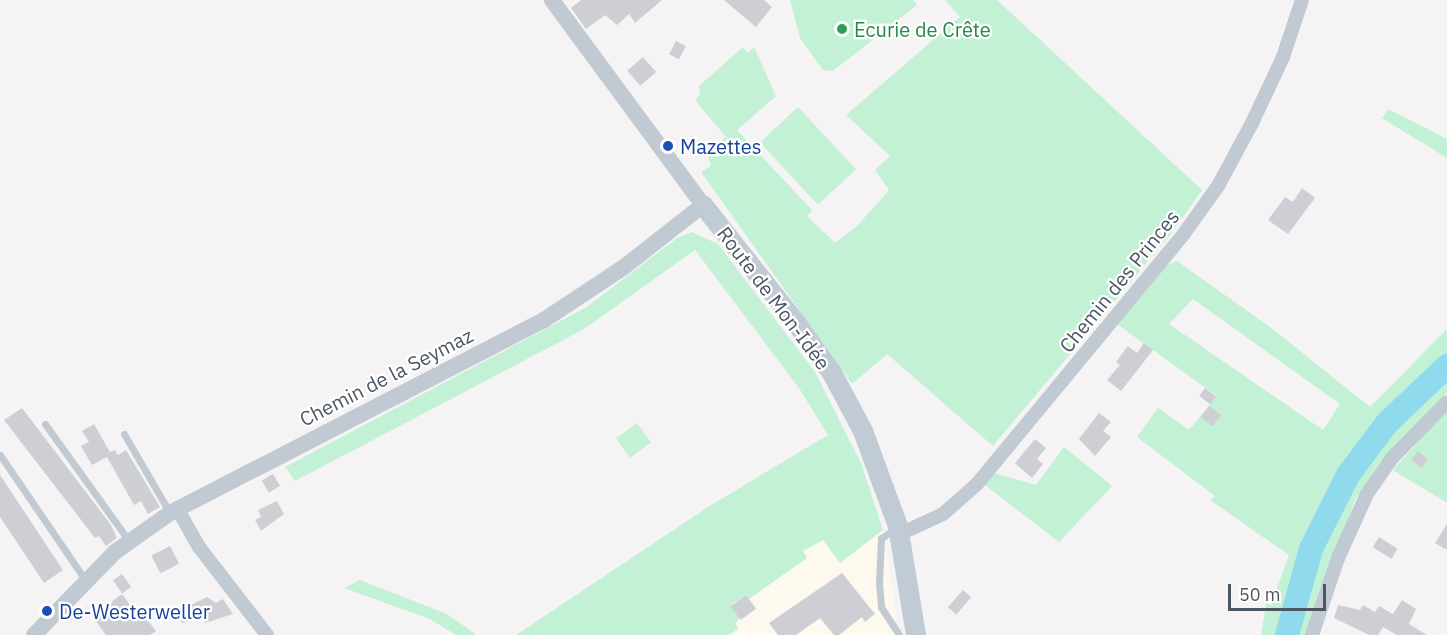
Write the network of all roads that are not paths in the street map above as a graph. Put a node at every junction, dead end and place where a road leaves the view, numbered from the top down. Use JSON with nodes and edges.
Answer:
{"nodes":[{"id":1,"x":552,"y":0,"type":"edge"},
{"id":2,"x":1302,"y":0,"type":"edge"},
{"id":3,"x":703,"y":205,"type":"junction"},
{"id":4,"x":1447,"y":402,"type":"edge"},
{"id":5,"x":45,"y":424,"type":"dead end"},
{"id":6,"x":124,"y":434,"type":"dead end"},
{"id":7,"x":0,"y":454,"type":"edge"},
{"id":8,"x":173,"y":510,"type":"junction"},
{"id":9,"x":899,"y":530,"type":"junction"},
{"id":10,"x":129,"y":541,"type":"junction"},
{"id":11,"x":86,"y":580,"type":"junction"},
{"id":12,"x":34,"y":635,"type":"edge"},
{"id":13,"x":267,"y":635,"type":"edge"},
{"id":14,"x":899,"y":635,"type":"edge"},
{"id":15,"x":916,"y":635,"type":"edge"},
{"id":16,"x":1312,"y":635,"type":"edge"}],
"edges":[{"from":1,"to":3,"type":"street","name":"Route de Mon-Idée"},
{"from":2,"to":9,"type":"street","name":"Chemin des Princes"},
{"from":3,"to":8,"type":"street","name":"Chemin de la Seymaz"},
{"from":3,"to":9,"type":"main road","name":"Route de Mon-Idée"},
{"from":4,"to":16,"type":"street"},
{"from":5,"to":10,"type":"lane"},
{"from":6,"to":8,"type":"lane"},
{"from":7,"to":11,"type":"lane"},
{"from":8,"to":10,"type":"street","name":"Chemin de la Seymaz"},
{"from":8,"to":13,"type":"street"},
{"from":9,"to":14,"type":"lane"},
{"from":9,"to":15,"type":"main road","name":"Route de Mon-Idée"},
{"from":10,"to":11,"type":"street","name":"Chemin de la Seymaz"},
{"from":11,"to":12,"type":"street","name":"Chemin de la Seymaz"}]}
